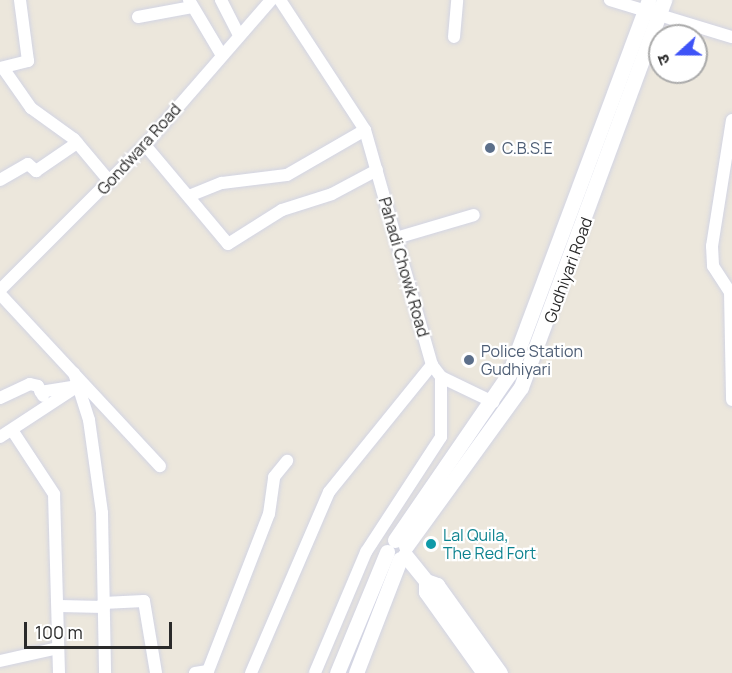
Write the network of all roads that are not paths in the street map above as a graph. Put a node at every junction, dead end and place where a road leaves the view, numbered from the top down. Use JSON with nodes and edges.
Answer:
{"nodes":[{"id":1,"x":20,"y":0,"type":"edge"},
{"id":2,"x":221,"y":0,"type":"edge"},
{"id":3,"x":271,"y":0,"type":"edge"},
{"id":4,"x":280,"y":0,"type":"edge"},
{"id":5,"x":457,"y":0,"type":"edge"},
{"id":6,"x":610,"y":0,"type":"edge"},
{"id":7,"x":664,"y":0,"type":"edge"},
{"id":8,"x":190,"y":4,"type":"edge"},
{"id":9,"x":650,"y":10,"type":"edge"},
{"id":10,"x":138,"y":17,"type":"dead end"},
{"id":11,"x":238,"y":34,"type":"junction"},
{"id":12,"x":454,"y":37,"type":"dead end"},
{"id":13,"x":732,"y":37,"type":"edge"},
{"id":14,"x":221,"y":54,"type":"junction"},
{"id":15,"x":2,"y":68,"type":"edge"},
{"id":16,"x":732,"y":120,"type":"edge"},
{"id":17,"x":365,"y":130,"type":"junction"},
{"id":18,"x":77,"y":143,"type":"junction"},
{"id":19,"x":145,"y":145,"type":"junction"},
{"id":20,"x":377,"y":170,"type":"junction"},
{"id":21,"x":0,"y":180,"type":"edge"},
{"id":22,"x":110,"y":182,"type":"junction"},
{"id":23,"x":726,"y":195,"type":"edge"},
{"id":24,"x":189,"y":196,"type":"junction"},
{"id":25,"x":474,"y":215,"type":"dead end"},
{"id":26,"x":396,"y":238,"type":"junction"},
{"id":27,"x":0,"y":292,"type":"edge"},
{"id":28,"x":432,"y":365,"type":"junction"},
{"id":29,"x":74,"y":373,"type":"junction"},
{"id":30,"x":441,"y":377,"type":"junction"},
{"id":31,"x":78,"y":386,"type":"junction"},
{"id":32,"x":40,"y":392,"type":"junction"},
{"id":33,"x":0,"y":398,"type":"edge"},
{"id":34,"x":732,"y":400,"type":"edge"},
{"id":35,"x":492,"y":402,"type":"junction"},
{"id":36,"x":50,"y":408,"type":"junction"},
{"id":37,"x":12,"y":430,"type":"junction"},
{"id":38,"x":0,"y":437,"type":"edge"},
{"id":39,"x":287,"y":461,"type":"dead end"},
{"id":40,"x":160,"y":466,"type":"dead end"},
{"id":41,"x":394,"y":548,"type":"junction"},
{"id":42,"x":426,"y":581,"type":"junction"},
{"id":43,"x":104,"y":605,"type":"junction"},
{"id":44,"x":59,"y":606,"type":"junction"},
{"id":45,"x":58,"y":648,"type":"junction"},
{"id":46,"x":0,"y":661,"type":"edge"},
{"id":47,"x":59,"y":673,"type":"edge"},
{"id":48,"x":105,"y":673,"type":"edge"},
{"id":49,"x":156,"y":673,"type":"edge"},
{"id":50,"x":195,"y":673,"type":"edge"},
{"id":51,"x":251,"y":673,"type":"edge"},
{"id":52,"x":315,"y":673,"type":"edge"},
{"id":53,"x":337,"y":673,"type":"edge"},
{"id":54,"x":356,"y":673,"type":"edge"},
{"id":55,"x":484,"y":673,"type":"edge"},
{"id":56,"x":500,"y":673,"type":"edge"}],
"edges":[{"from":1,"to":15,"type":"street"},
{"from":2,"to":11,"type":"street"},
{"from":3,"to":11,"type":"street","name":"Gondwara Road"},
{"from":4,"to":17,"type":"street","name":"Pahadi Chowk Road"},
{"from":5,"to":12,"type":"street"},
{"from":6,"to":9,"type":"street"},
{"from":7,"to":9,"type":"street","name":"Gudhiyari Road"},
{"from":8,"to":10,"type":"street"},
{"from":8,"to":14,"type":"street"},
{"from":9,"to":13,"type":"street"},
{"from":9,"to":35,"type":"street","name":"Gudhiyari Road"},
{"from":9,"to":41,"type":"street","name":"Gudhiyari Road"},
{"from":11,"to":14,"type":"street","name":"Gondwara Road"},
{"from":14,"to":19,"type":"street","name":"Gondwara Road"},
{"from":15,"to":18,"type":"street"},
{"from":16,"to":23,"type":"street"},
{"from":17,"to":20,"type":"street","name":"Pahadi Chowk Road"},
{"from":17,"to":24,"type":"street"},
{"from":18,"to":21,"type":"street"},
{"from":18,"to":22,"type":"street"},
{"from":19,"to":22,"type":"street","name":"Gondwara Road"},
{"from":19,"to":24,"type":"street"},
{"from":20,"to":24,"type":"street"},
{"from":20,"to":26,"type":"street","name":"Pahadi Chowk Road"},
{"from":22,"to":27,"type":"street","name":"Gondwara Road"},
{"from":23,"to":34,"type":"street"},
{"from":25,"to":26,"type":"street"},
{"from":26,"to":28,"type":"street","name":"Pahadi Chowk Road"},
{"from":27,"to":29,"type":"street"},
{"from":28,"to":30,"type":"street","name":"Pahadi Chowk Road"},
{"from":28,"to":51,"type":"street"},
{"from":29,"to":31,"type":"street"},
{"from":29,"to":40,"type":"street"},
{"from":30,"to":35,"type":"street"},
{"from":30,"to":41,"type":"street"},
{"from":31,"to":32,"type":"street"},
{"from":31,"to":36,"type":"street"},
{"from":31,"to":43,"type":"street"},
{"from":32,"to":33,"type":"street"},
{"from":32,"to":36,"type":"street"},
{"from":35,"to":41,"type":"street","name":"Gudhiyari Road"},
{"from":36,"to":37,"type":"street"},
{"from":37,"to":38,"type":"street"},
{"from":37,"to":44,"type":"street"},
{"from":39,"to":50,"type":"street"},
{"from":41,"to":42,"type":"street"},
{"from":41,"to":52,"type":"street"},
{"from":41,"to":53,"type":"street"},
{"from":41,"to":54,"type":"street"},
{"from":42,"to":55,"type":"street"},
{"from":42,"to":56,"type":"street"},
{"from":43,"to":44,"type":"street"},
{"from":43,"to":48,"type":"street"},
{"from":43,"to":49,"type":"street"},
{"from":44,"to":45,"type":"street"},
{"from":45,"to":46,"type":"street"},
{"from":45,"to":47,"type":"street"}]}
